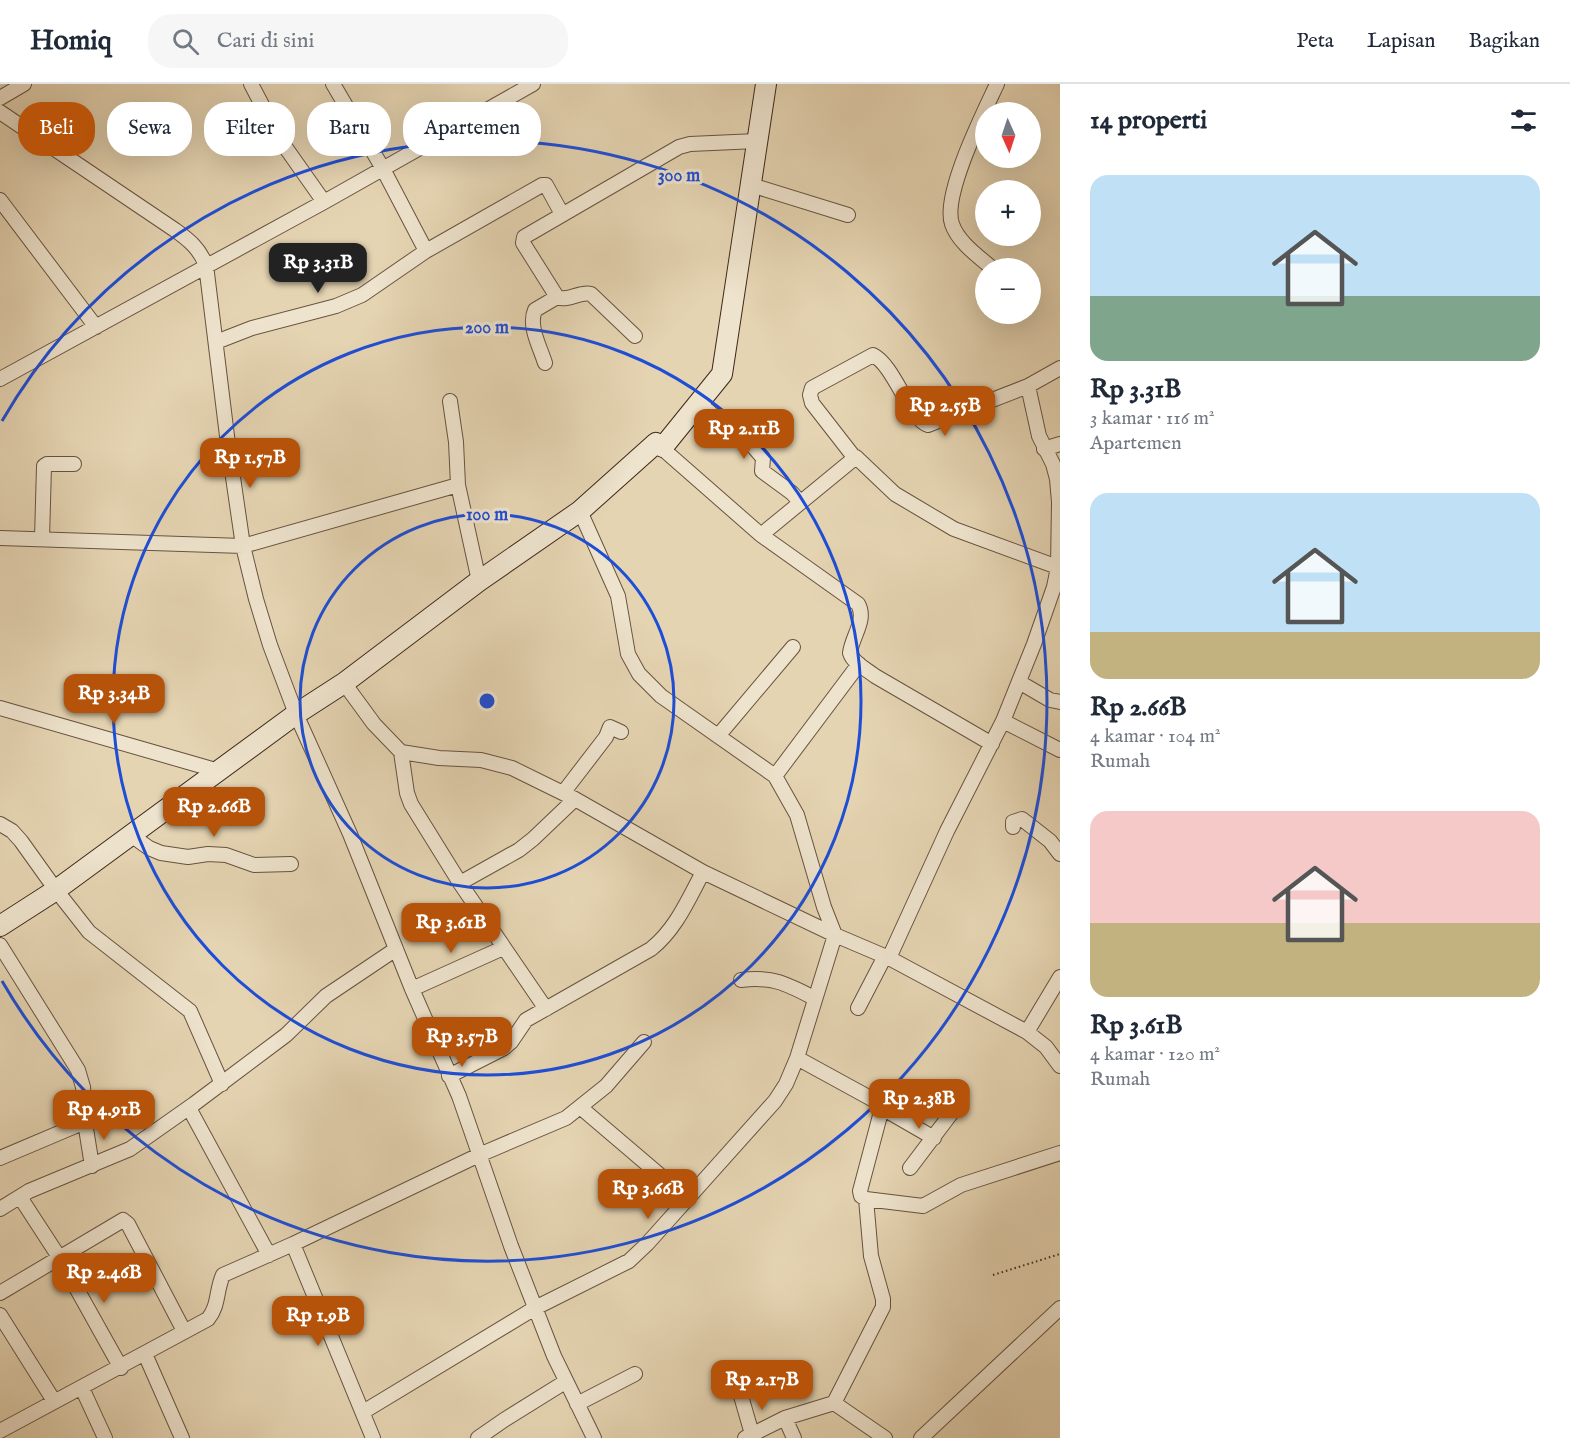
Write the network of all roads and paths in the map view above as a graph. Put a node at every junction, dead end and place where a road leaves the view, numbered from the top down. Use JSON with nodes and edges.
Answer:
{"nodes":[{"id":1,"x":24,"y":84,"type":"edge"},
{"id":2,"x":251,"y":84,"type":"edge"},
{"id":3,"x":333,"y":84,"type":"edge"},
{"id":4,"x":533,"y":84,"type":"edge"},
{"id":5,"x":766,"y":84,"type":"edge"},
{"id":6,"x":997,"y":84,"type":"edge"},
{"id":7,"x":0,"y":98,"type":"edge"},
{"id":8,"x":0,"y":112,"type":"edge"},
{"id":9,"x":758,"y":141,"type":"junction"},
{"id":10,"x":382,"y":167,"type":"junction"},
{"id":11,"x":751,"y":185,"type":"junction"},
{"id":12,"x":0,"y":200,"type":"edge"},
{"id":13,"x":324,"y":202,"type":"junction"},
{"id":14,"x":562,"y":214,"type":"junction"},
{"id":15,"x":848,"y":215,"type":"dead end"},
{"id":16,"x":426,"y":251,"type":"junction"},
{"id":17,"x":981,"y":258,"type":"edge"},
{"id":18,"x":206,"y":265,"type":"junction"},
{"id":19,"x":557,"y":297,"type":"junction"},
{"id":20,"x":96,"y":327,"type":"junction"},
{"id":21,"x":635,"y":336,"type":"dead end"},
{"id":22,"x":216,"y":342,"type":"junction"},
{"id":23,"x":545,"y":363,"type":"dead end"},
{"id":24,"x":1060,"y":368,"type":"edge"},
{"id":25,"x":0,"y":379,"type":"edge"},
{"id":26,"x":1028,"y":386,"type":"junction"},
{"id":27,"x":450,"y":401,"type":"dead end"},
{"id":28,"x":699,"y":403,"type":"junction"},
{"id":29,"x":656,"y":443,"type":"junction"},
{"id":30,"x":1060,"y":444,"type":"edge"},
{"id":31,"x":1044,"y":449,"type":"junction"},
{"id":32,"x":854,"y":457,"type":"junction"},
{"id":33,"x":74,"y":464,"type":"dead end"},
{"id":34,"x":458,"y":485,"type":"junction"},
{"id":35,"x":800,"y":502,"type":"junction"},
{"id":36,"x":580,"y":511,"type":"junction"},
{"id":37,"x":761,"y":535,"type":"junction"},
{"id":38,"x":0,"y":538,"type":"edge"},
{"id":39,"x":42,"y":539,"type":"junction"},
{"id":40,"x":243,"y":546,"type":"junction"},
{"id":41,"x":1059,"y":567,"type":"edge"},
{"id":42,"x":478,"y":581,"type":"junction"},
{"id":43,"x":793,"y":647,"type":"dead end"},
{"id":44,"x":859,"y":664,"type":"junction"},
{"id":45,"x":1019,"y":682,"type":"junction"},
{"id":46,"x":344,"y":683,"type":"junction"},
{"id":47,"x":1060,"y":702,"type":"edge"},
{"id":48,"x":0,"y":708,"type":"edge"},
{"id":49,"x":296,"y":714,"type":"junction"},
{"id":50,"x":1003,"y":722,"type":"junction"},
{"id":51,"x":621,"y":732,"type":"dead end"},
{"id":52,"x":718,"y":736,"type":"junction"},
{"id":53,"x":992,"y":744,"type":"junction"},
{"id":54,"x":1060,"y":750,"type":"edge"},
{"id":55,"x":401,"y":752,"type":"junction"},
{"id":56,"x":219,"y":771,"type":"junction"},
{"id":57,"x":774,"y":776,"type":"junction"},
{"id":58,"x":569,"y":796,"type":"junction"},
{"id":59,"x":0,"y":824,"type":"edge"},
{"id":60,"x":1013,"y":827,"type":"dead end"},
{"id":61,"x":131,"y":835,"type":"junction"},
{"id":62,"x":1060,"y":854,"type":"edge"},
{"id":63,"x":291,"y":864,"type":"dead end"},
{"id":64,"x":704,"y":872,"type":"junction"},
{"id":65,"x":460,"y":883,"type":"junction"},
{"id":66,"x":56,"y":890,"type":"junction"},
{"id":67,"x":0,"y":926,"type":"edge"},
{"id":68,"x":835,"y":934,"type":"junction"},
{"id":69,"x":0,"y":945,"type":"edge"},
{"id":70,"x":503,"y":948,"type":"junction"},
{"id":71,"x":396,"y":949,"type":"junction"},
{"id":72,"x":887,"y":957,"type":"junction"},
{"id":73,"x":1060,"y":976,"type":"edge"},
{"id":74,"x":741,"y":980,"type":"dead end"},
{"id":75,"x":412,"y":989,"type":"junction"},
{"id":76,"x":814,"y":998,"type":"junction"},
{"id":77,"x":858,"y":1008,"type":"dead end"},
{"id":78,"x":546,"y":1009,"type":"junction"},
{"id":79,"x":1026,"y":1032,"type":"junction"},
{"id":80,"x":644,"y":1042,"type":"dead end"},
{"id":81,"x":797,"y":1058,"type":"junction"},
{"id":82,"x":1060,"y":1066,"type":"edge"},
{"id":83,"x":448,"y":1076,"type":"junction"},
{"id":84,"x":222,"y":1084,"type":"junction"},
{"id":85,"x":580,"y":1107,"type":"junction"},
{"id":86,"x":189,"y":1108,"type":"junction"},
{"id":87,"x":882,"y":1108,"type":"junction"},
{"id":88,"x":952,"y":1111,"type":"dead end"},
{"id":89,"x":85,"y":1122,"type":"junction"},
{"id":90,"x":934,"y":1138,"type":"junction"},
{"id":91,"x":1060,"y":1153,"type":"edge"},
{"id":92,"x":479,"y":1155,"type":"junction"},
{"id":93,"x":0,"y":1158,"type":"edge"},
{"id":94,"x":92,"y":1166,"type":"junction"},
{"id":95,"x":910,"y":1168,"type":"dead end"},
{"id":96,"x":20,"y":1197,"type":"junction"},
{"id":97,"x":688,"y":1199,"type":"junction"},
{"id":98,"x":866,"y":1199,"type":"junction"},
{"id":99,"x":0,"y":1209,"type":"edge"},
{"id":100,"x":293,"y":1244,"type":"junction"},
{"id":101,"x":1060,"y":1254,"type":"edge"},
{"id":102,"x":269,"y":1255,"type":"junction"},
{"id":103,"x":59,"y":1257,"type":"junction"},
{"id":104,"x":993,"y":1275,"type":"dead end"},
{"id":105,"x":0,"y":1293,"type":"edge"},
{"id":106,"x":535,"y":1308,"type":"junction"},
{"id":107,"x":1058,"y":1314,"type":"edge"},
{"id":108,"x":0,"y":1315,"type":"edge"},
{"id":109,"x":184,"y":1331,"type":"junction"},
{"id":110,"x":145,"y":1354,"type":"junction"},
{"id":111,"x":121,"y":1368,"type":"junction"},
{"id":112,"x":635,"y":1374,"type":"dead end"},
{"id":113,"x":565,"y":1382,"type":"junction"},
{"id":114,"x":82,"y":1388,"type":"junction"},
{"id":115,"x":741,"y":1395,"type":"dead end"},
{"id":116,"x":54,"y":1401,"type":"junction"},
{"id":117,"x":577,"y":1404,"type":"junction"},
{"id":118,"x":834,"y":1404,"type":"junction"},
{"id":119,"x":363,"y":1412,"type":"junction"},
{"id":120,"x":786,"y":1418,"type":"junction"},
{"id":121,"x":0,"y":1431,"type":"edge"},
{"id":122,"x":748,"y":1436,"type":"edge"},
{"id":123,"x":105,"y":1438,"type":"edge"},
{"id":124,"x":182,"y":1438,"type":"edge"},
{"id":125,"x":373,"y":1438,"type":"edge"},
{"id":126,"x":478,"y":1438,"type":"edge"},
{"id":127,"x":594,"y":1438,"type":"edge"},
{"id":128,"x":794,"y":1438,"type":"edge"},
{"id":129,"x":885,"y":1438,"type":"edge"},
{"id":130,"x":921,"y":1438,"type":"edge"}],
"edges":[{"from":1,"to":7,"type":"street"},
{"from":2,"to":13,"type":"street"},
{"from":3,"to":10,"type":"street"},
{"from":4,"to":10,"type":"street"},
{"from":5,"to":9,"type":"street"},
{"from":6,"to":17,"type":"street"},
{"from":8,"to":18,"type":"street"},
{"from":9,"to":11,"type":"street"},
{"from":9,"to":14,"type":"street"},
{"from":10,"to":13,"type":"street"},
{"from":10,"to":16,"type":"street"},
{"from":11,"to":15,"type":"street"},
{"from":11,"to":28,"type":"street"},
{"from":12,"to":20,"type":"street"},
{"from":13,"to":18,"type":"street"},
{"from":14,"to":16,"type":"street"},
{"from":14,"to":19,"type":"street"},
{"from":16,"to":22,"type":"street"},
{"from":18,"to":20,"type":"street"},
{"from":18,"to":22,"type":"street"},
{"from":19,"to":21,"type":"street"},
{"from":19,"to":23,"type":"street"},
{"from":20,"to":25,"type":"street"},
{"from":22,"to":40,"type":"street"},
{"from":24,"to":26,"type":"street"},
{"from":26,"to":31,"type":"street"},
{"from":26,"to":32,"type":"street"},
{"from":27,"to":34,"type":"street"},
{"from":28,"to":29,"type":"street"},
{"from":28,"to":35,"type":"street"},
{"from":29,"to":36,"type":"street"},
{"from":29,"to":37,"type":"street"},
{"from":30,"to":31,"type":"street"},
{"from":31,"to":41,"type":"street"},
{"from":32,"to":35,"type":"street"},
{"from":32,"to":41,"type":"street"},
{"from":33,"to":39,"type":"street"},
{"from":34,"to":40,"type":"street"},
{"from":34,"to":42,"type":"street"},
{"from":35,"to":37,"type":"street"},
{"from":36,"to":42,"type":"street"},
{"from":36,"to":52,"type":"street"},
{"from":37,"to":44,"type":"street"},
{"from":38,"to":39,"type":"street"},
{"from":39,"to":40,"type":"street"},
{"from":40,"to":49,"type":"street"},
{"from":41,"to":45,"type":"street"},
{"from":42,"to":46,"type":"street"},
{"from":43,"to":52,"type":"street"},
{"from":44,"to":53,"type":"street"},
{"from":44,"to":57,"type":"street"},
{"from":45,"to":47,"type":"street"},
{"from":45,"to":50,"type":"street"},
{"from":46,"to":49,"type":"street"},
{"from":46,"to":55,"type":"street"},
{"from":48,"to":56,"type":"street"},
{"from":49,"to":56,"type":"street"},
{"from":49,"to":71,"type":"street"},
{"from":50,"to":53,"type":"street"},
{"from":50,"to":54,"type":"street"},
{"from":51,"to":58,"type":"street"},
{"from":52,"to":57,"type":"street"},
{"from":53,"to":72,"type":"street"},
{"from":55,"to":58,"type":"street"},
{"from":55,"to":65,"type":"street"},
{"from":56,"to":61,"type":"street"},
{"from":57,"to":68,"type":"street"},
{"from":58,"to":64,"type":"street"},
{"from":58,"to":65,"type":"street"},
{"from":59,"to":66,"type":"street"},
{"from":60,"to":62,"type":"street"},
{"from":61,"to":63,"type":"street"},
{"from":61,"to":66,"type":"street"},
{"from":64,"to":68,"type":"street"},
{"from":64,"to":78,"type":"street"},
{"from":65,"to":70,"type":"street"},
{"from":66,"to":67,"type":"street"},
{"from":66,"to":84,"type":"street"},
{"from":68,"to":72,"type":"street"},
{"from":68,"to":76,"type":"street"},
{"from":69,"to":89,"type":"street"},
{"from":70,"to":75,"type":"street"},
{"from":70,"to":78,"type":"street"},
{"from":71,"to":75,"type":"street"},
{"from":71,"to":84,"type":"street"},
{"from":72,"to":77,"type":"street"},
{"from":72,"to":79,"type":"street"},
{"from":73,"to":79,"type":"street"},
{"from":74,"to":76,"type":"street"},
{"from":75,"to":83,"type":"street"},
{"from":76,"to":81,"type":"street"},
{"from":78,"to":83,"type":"street"},
{"from":79,"to":82,"type":"street"},
{"from":80,"to":85,"type":"street"},
{"from":81,"to":87,"type":"street"},
{"from":81,"to":97,"type":"street"},
{"from":83,"to":92,"type":"street"},
{"from":84,"to":86,"type":"street"},
{"from":85,"to":92,"type":"street"},
{"from":85,"to":97,"type":"street"},
{"from":86,"to":94,"type":"street"},
{"from":86,"to":102,"type":"street"},
{"from":87,"to":90,"type":"street"},
{"from":87,"to":98,"type":"street"},
{"from":88,"to":90,"type":"street"},
{"from":89,"to":93,"type":"street"},
{"from":89,"to":94,"type":"street"},
{"from":90,"to":95,"type":"street"},
{"from":91,"to":98,"type":"street"},
{"from":92,"to":100,"type":"street"},
{"from":92,"to":106,"type":"street"},
{"from":94,"to":96,"type":"street"},
{"from":96,"to":99,"type":"street"},
{"from":96,"to":103,"type":"street"},
{"from":97,"to":106,"type":"street"},
{"from":98,"to":118,"type":"street"},
{"from":100,"to":102,"type":"street"},
{"from":100,"to":119,"type":"street"},
{"from":101,"to":104,"type":"path"},
{"from":102,"to":109,"type":"street"},
{"from":103,"to":105,"type":"street"},
{"from":103,"to":109,"type":"street"},
{"from":103,"to":111,"type":"street"},
{"from":106,"to":113,"type":"street"},
{"from":106,"to":119,"type":"street"},
{"from":107,"to":130,"type":"street"},
{"from":108,"to":116,"type":"street"},
{"from":109,"to":110,"type":"street"},
{"from":110,"to":111,"type":"street"},
{"from":110,"to":124,"type":"street"},
{"from":111,"to":114,"type":"street"},
{"from":112,"to":117,"type":"street"},
{"from":113,"to":117,"type":"street"},
{"from":113,"to":126,"type":"street"},
{"from":114,"to":116,"type":"street"},
{"from":114,"to":123,"type":"street"},
{"from":115,"to":122,"type":"street"},
{"from":116,"to":121,"type":"street"},
{"from":117,"to":127,"type":"street"},
{"from":118,"to":120,"type":"street"},
{"from":118,"to":129,"type":"street"},
{"from":119,"to":125,"type":"street"},
{"from":120,"to":122,"type":"street"},
{"from":120,"to":128,"type":"street"}]}
